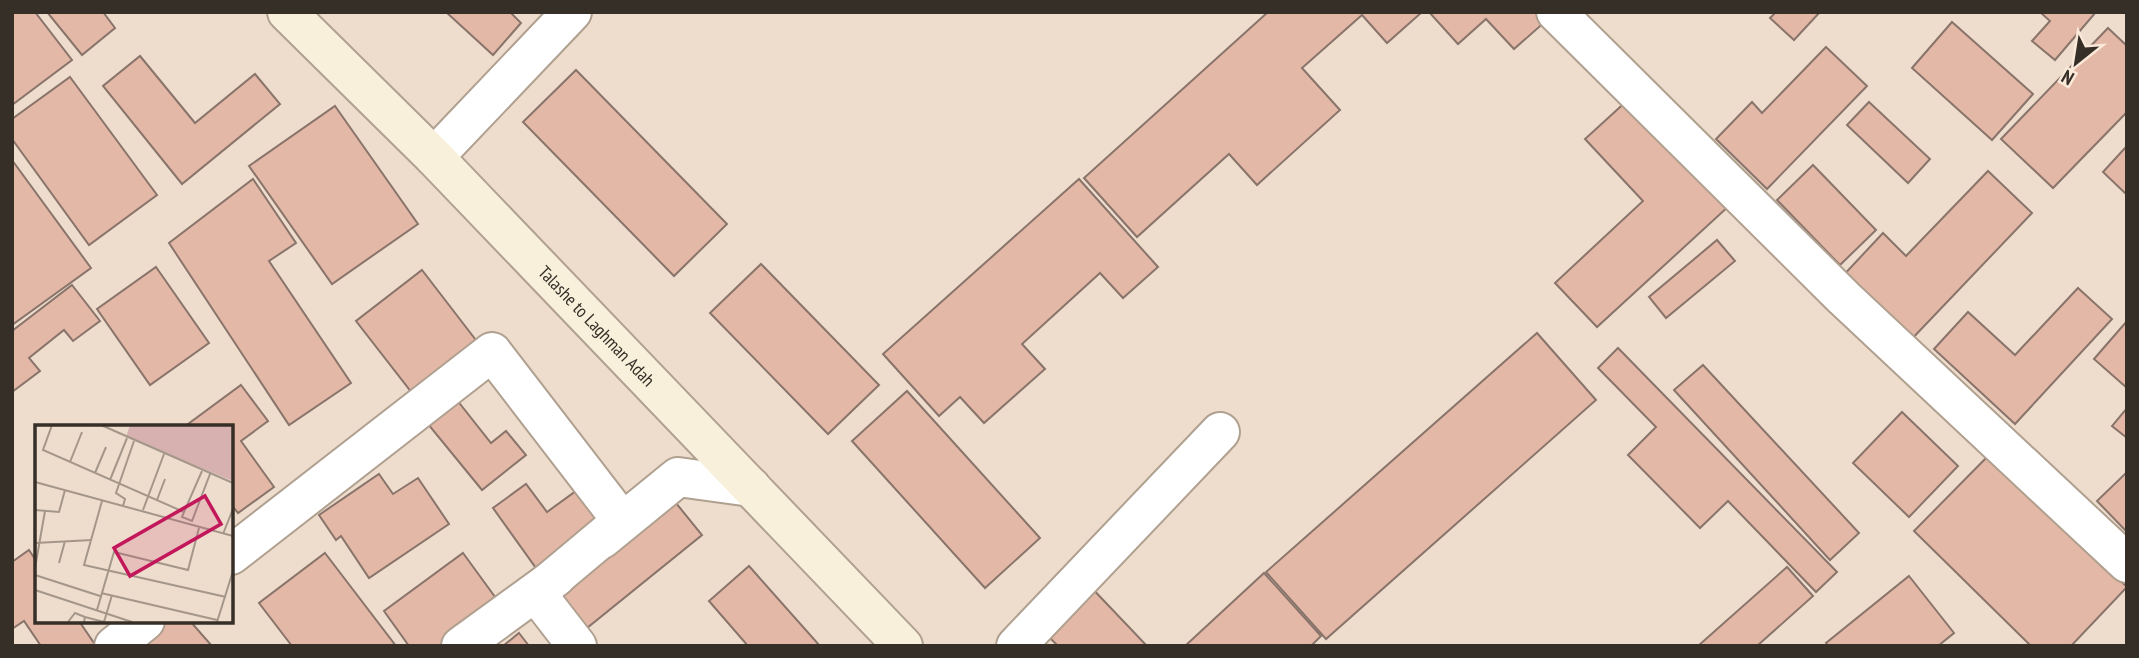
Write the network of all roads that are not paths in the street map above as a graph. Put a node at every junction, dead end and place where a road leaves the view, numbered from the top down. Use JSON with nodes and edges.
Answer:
{"nodes":[{"id":1,"x":287,"y":12,"type":"edge"},
{"id":2,"x":572,"y":12,"type":"edge"},
{"id":3,"x":1556,"y":12,"type":"edge"},
{"id":4,"x":434,"y":157,"type":"junction"},
{"id":5,"x":1220,"y":432,"type":"dead end"},
{"id":6,"x":751,"y":487,"type":"junction"},
{"id":7,"x":233,"y":553,"type":"edge"},
{"id":8,"x":2127,"y":563,"type":"edge"},
{"id":9,"x":536,"y":593,"type":"junction"},
{"id":10,"x":143,"y":623,"type":"edge"},
{"id":11,"x":114,"y":646,"type":"edge"},
{"id":12,"x":461,"y":646,"type":"edge"},
{"id":13,"x":577,"y":646,"type":"edge"},
{"id":14,"x":903,"y":646,"type":"edge"},
{"id":15,"x":1016,"y":646,"type":"edge"}],
"edges":[{"from":1,"to":4,"type":"main road","name":"Talashe to Laghman Adah"},
{"from":2,"to":4,"type":"street"},
{"from":3,"to":8,"type":"street"},
{"from":4,"to":6,"type":"main road","name":"Talashe to Laghman Adah"},
{"from":5,"to":15,"type":"street"},
{"from":6,"to":9,"type":"street"},
{"from":6,"to":14,"type":"main road","name":"Talashe to Laghman Adah"},
{"from":7,"to":9,"type":"street"},
{"from":9,"to":12,"type":"street"},
{"from":9,"to":13,"type":"street"},
{"from":10,"to":11,"type":"street"}]}
